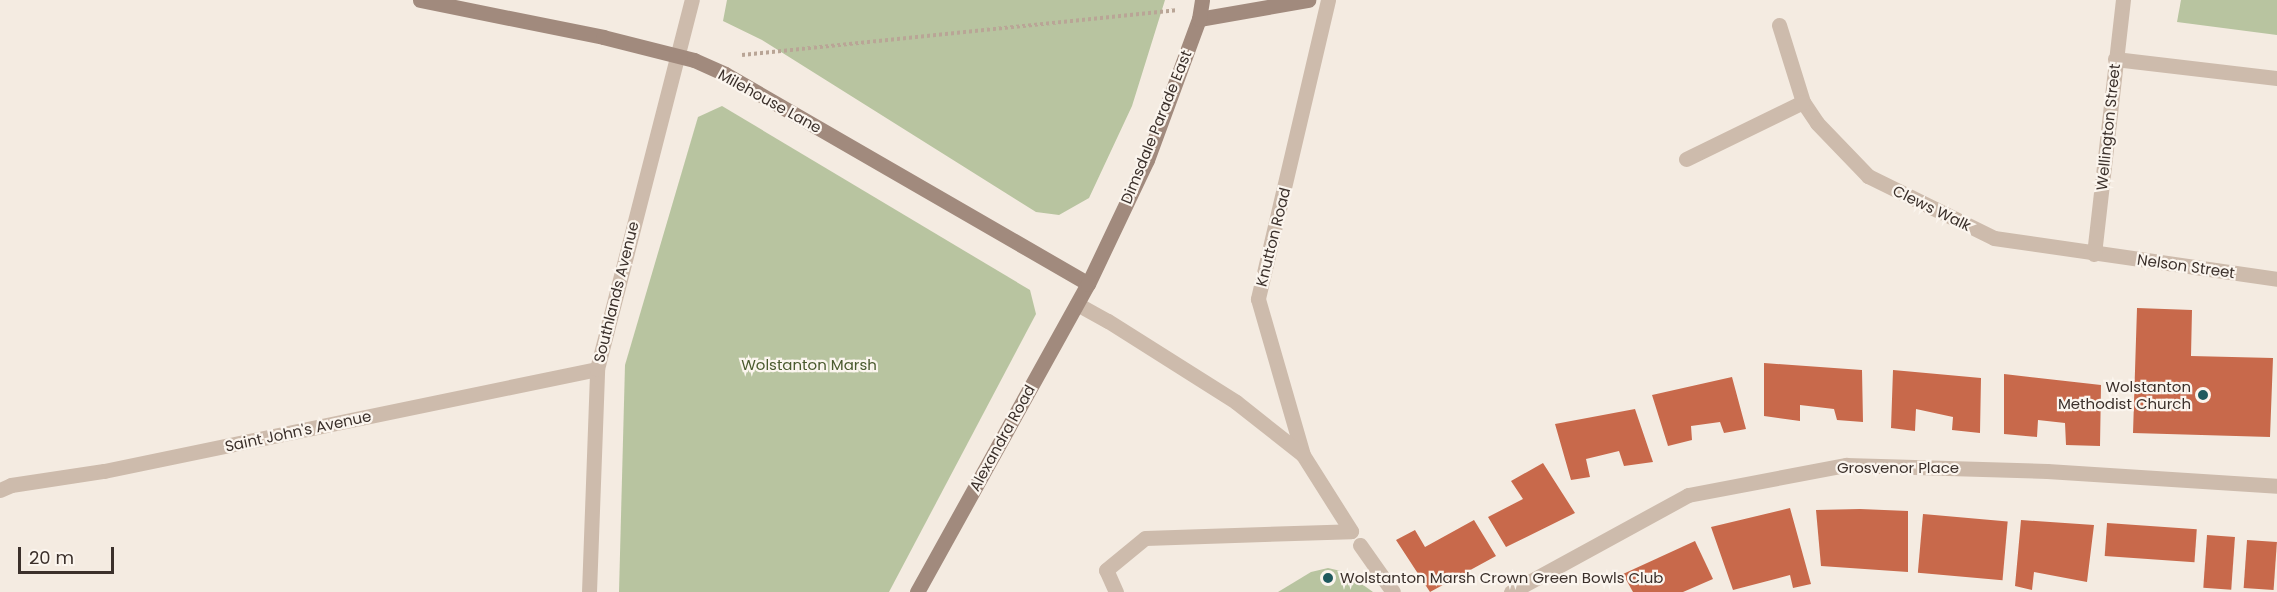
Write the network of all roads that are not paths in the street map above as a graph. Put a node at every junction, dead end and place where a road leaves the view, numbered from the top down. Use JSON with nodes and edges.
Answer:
{"nodes":[{"id":1,"x":420,"y":0,"type":"edge"},
{"id":2,"x":692,"y":0,"type":"edge"},
{"id":3,"x":1308,"y":0,"type":"edge"},
{"id":4,"x":1328,"y":0,"type":"edge"},
{"id":5,"x":2123,"y":0,"type":"edge"},
{"id":6,"x":1201,"y":9,"type":"edge"},
{"id":7,"x":1779,"y":25,"type":"dead end"},
{"id":8,"x":677,"y":53,"type":"junction"},
{"id":9,"x":2115,"y":59,"type":"junction"},
{"id":10,"x":2277,"y":78,"type":"edge"},
{"id":11,"x":1803,"y":102,"type":"junction"},
{"id":12,"x":1686,"y":159,"type":"dead end"},
{"id":13,"x":2094,"y":254,"type":"junction"},
{"id":14,"x":2277,"y":279,"type":"edge"},
{"id":15,"x":1088,"y":284,"type":"junction"},
{"id":16,"x":1077,"y":304,"type":"junction"},
{"id":17,"x":597,"y":369,"type":"junction"},
{"id":18,"x":1303,"y":455,"type":"junction"},
{"id":19,"x":2277,"y":486,"type":"edge"},
{"id":20,"x":0,"y":490,"type":"edge"},
{"id":21,"x":1351,"y":531,"type":"junction"},
{"id":22,"x":589,"y":592,"type":"edge"},
{"id":23,"x":917,"y":592,"type":"edge"},
{"id":24,"x":1116,"y":592,"type":"edge"},
{"id":25,"x":1393,"y":592,"type":"edge"},
{"id":26,"x":1511,"y":592,"type":"edge"}],
"edges":[{"from":1,"to":8,"type":"main road","name":"Milehouse Lane"},
{"from":2,"to":8,"type":"street","name":"Southlands Avenue"},
{"from":3,"to":6,"type":"main road"},
{"from":4,"to":18,"type":"street","name":"Knutton Road"},
{"from":5,"to":9,"type":"street","name":"Wellington Street"},
{"from":6,"to":15,"type":"main road","name":"Dimsdale Parade East"},
{"from":7,"to":11,"type":"street","name":"Clews Walk"},
{"from":8,"to":15,"type":"main road","name":"Milehouse Lane"},
{"from":8,"to":17,"type":"street","name":"Southlands Avenue"},
{"from":9,"to":10,"type":"street"},
{"from":9,"to":13,"type":"street","name":"Wellington Street"},
{"from":11,"to":12,"type":"street"},
{"from":11,"to":13,"type":"street","name":"Clews Walk"},
{"from":13,"to":14,"type":"street","name":"Nelson Street"},
{"from":15,"to":16,"type":"main road","name":"Alexandra Road"},
{"from":16,"to":18,"type":"street"},
{"from":16,"to":23,"type":"main road","name":"Alexandra Road"},
{"from":17,"to":20,"type":"street","name":"Saint John's Avenue"},
{"from":17,"to":22,"type":"street","name":"Southlands Avenue"},
{"from":18,"to":21,"type":"street","name":"Knutton Road"},
{"from":19,"to":26,"type":"street","name":"Grosvenor Place"},
{"from":21,"to":24,"type":"street"},
{"from":21,"to":25,"type":"street","name":"Knutton Road"}]}
